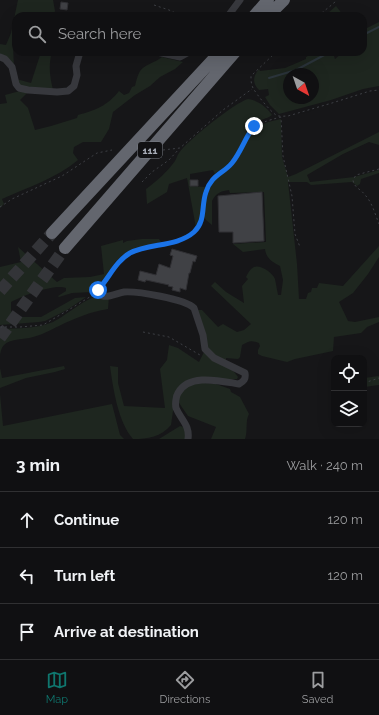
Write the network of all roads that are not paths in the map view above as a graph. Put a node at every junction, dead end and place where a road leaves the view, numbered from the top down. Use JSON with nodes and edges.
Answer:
{"nodes":[{"id":1,"x":240,"y":0,"type":"edge"},
{"id":2,"x":268,"y":0,"type":"edge"},
{"id":3,"x":284,"y":0,"type":"edge"},
{"id":4,"x":231,"y":12,"type":"edge"},
{"id":5,"x":258,"y":12,"type":"edge"},
{"id":6,"x":272,"y":12,"type":"edge"},
{"id":7,"x":79,"y":56,"type":"edge"},
{"id":8,"x":216,"y":56,"type":"edge"},
{"id":9,"x":231,"y":56,"type":"edge"},
{"id":10,"x":0,"y":57,"type":"edge"},
{"id":11,"x":52,"y":233,"type":"tunnel mouth"},
{"id":12,"x":65,"y":248,"type":"tunnel mouth"},
{"id":13,"x":98,"y":290,"type":"road end"},
{"id":14,"x":188,"y":439,"type":"edge"}],
"edges":[{"from":1,"to":4,"type":"street"},
{"from":2,"to":5,"type":"highway"},
{"from":3,"to":6,"type":"highway"},
{"from":7,"to":10,"type":"street"},
{"from":8,"to":11,"type":"highway","number":"111"},
{"from":9,"to":12,"type":"highway","number":"111"},
{"from":13,"to":14,"type":"street"}]}
